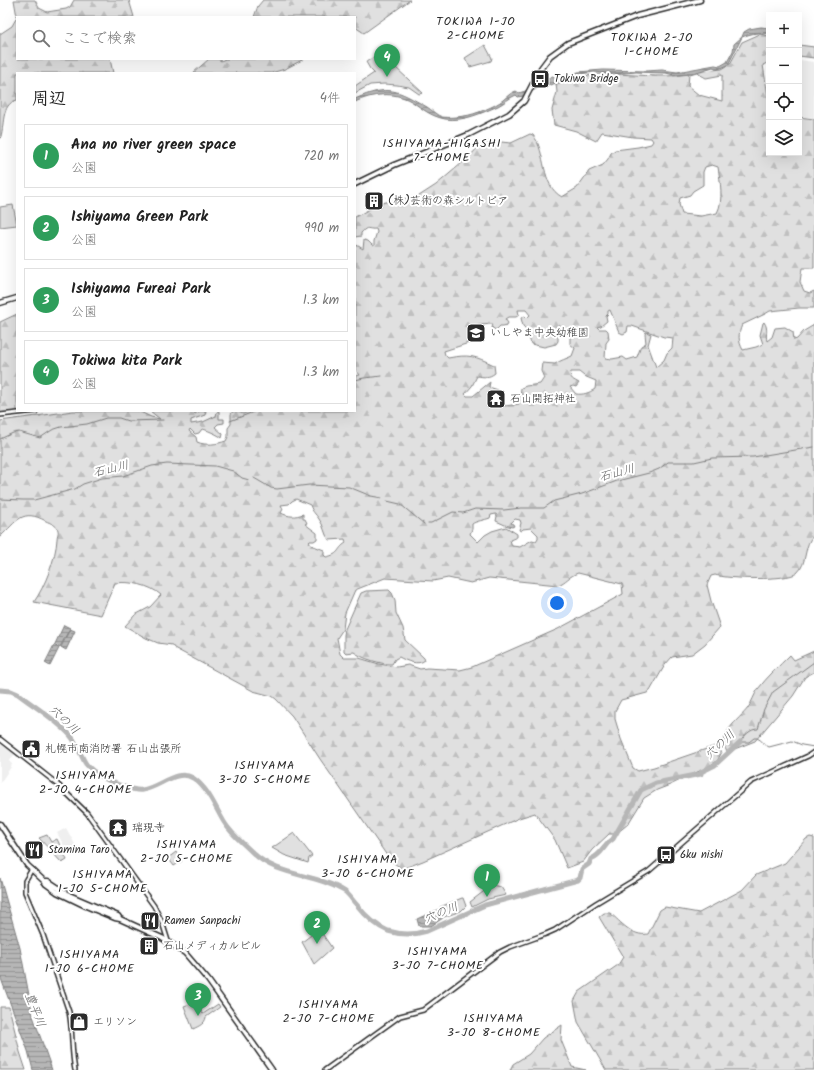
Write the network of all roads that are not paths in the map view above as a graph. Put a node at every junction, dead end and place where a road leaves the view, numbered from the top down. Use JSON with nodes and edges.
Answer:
{"nodes":[{"id":1,"x":700,"y":0,"type":"edge"},
{"id":2,"x":356,"y":184,"type":"edge"},
{"id":3,"x":16,"y":298,"type":"edge"},
{"id":4,"x":0,"y":303,"type":"edge"},
{"id":5,"x":27,"y":412,"type":"edge"},
{"id":6,"x":0,"y":415,"type":"edge"},
{"id":7,"x":0,"y":739,"type":"edge"},
{"id":8,"x":814,"y":752,"type":"edge"},
{"id":9,"x":0,"y":824,"type":"edge"},
{"id":10,"x":32,"y":869,"type":"junction"},
{"id":11,"x":168,"y":941,"type":"junction"},
{"id":12,"x":75,"y":1070,"type":"edge"},
{"id":13,"x":272,"y":1070,"type":"edge"},
{"id":14,"x":325,"y":1070,"type":"edge"}],
"edges":[{"from":1,"to":2,"type":"highway"},
{"from":3,"to":4,"type":"highway"},
{"from":5,"to":6,"type":"street"},
{"from":7,"to":11,"type":"street"},
{"from":8,"to":14,"type":"street"},
{"from":9,"to":10,"type":"highway"},
{"from":10,"to":11,"type":"highway"},
{"from":10,"to":12,"type":"street"},
{"from":11,"to":13,"type":"highway"}]}
